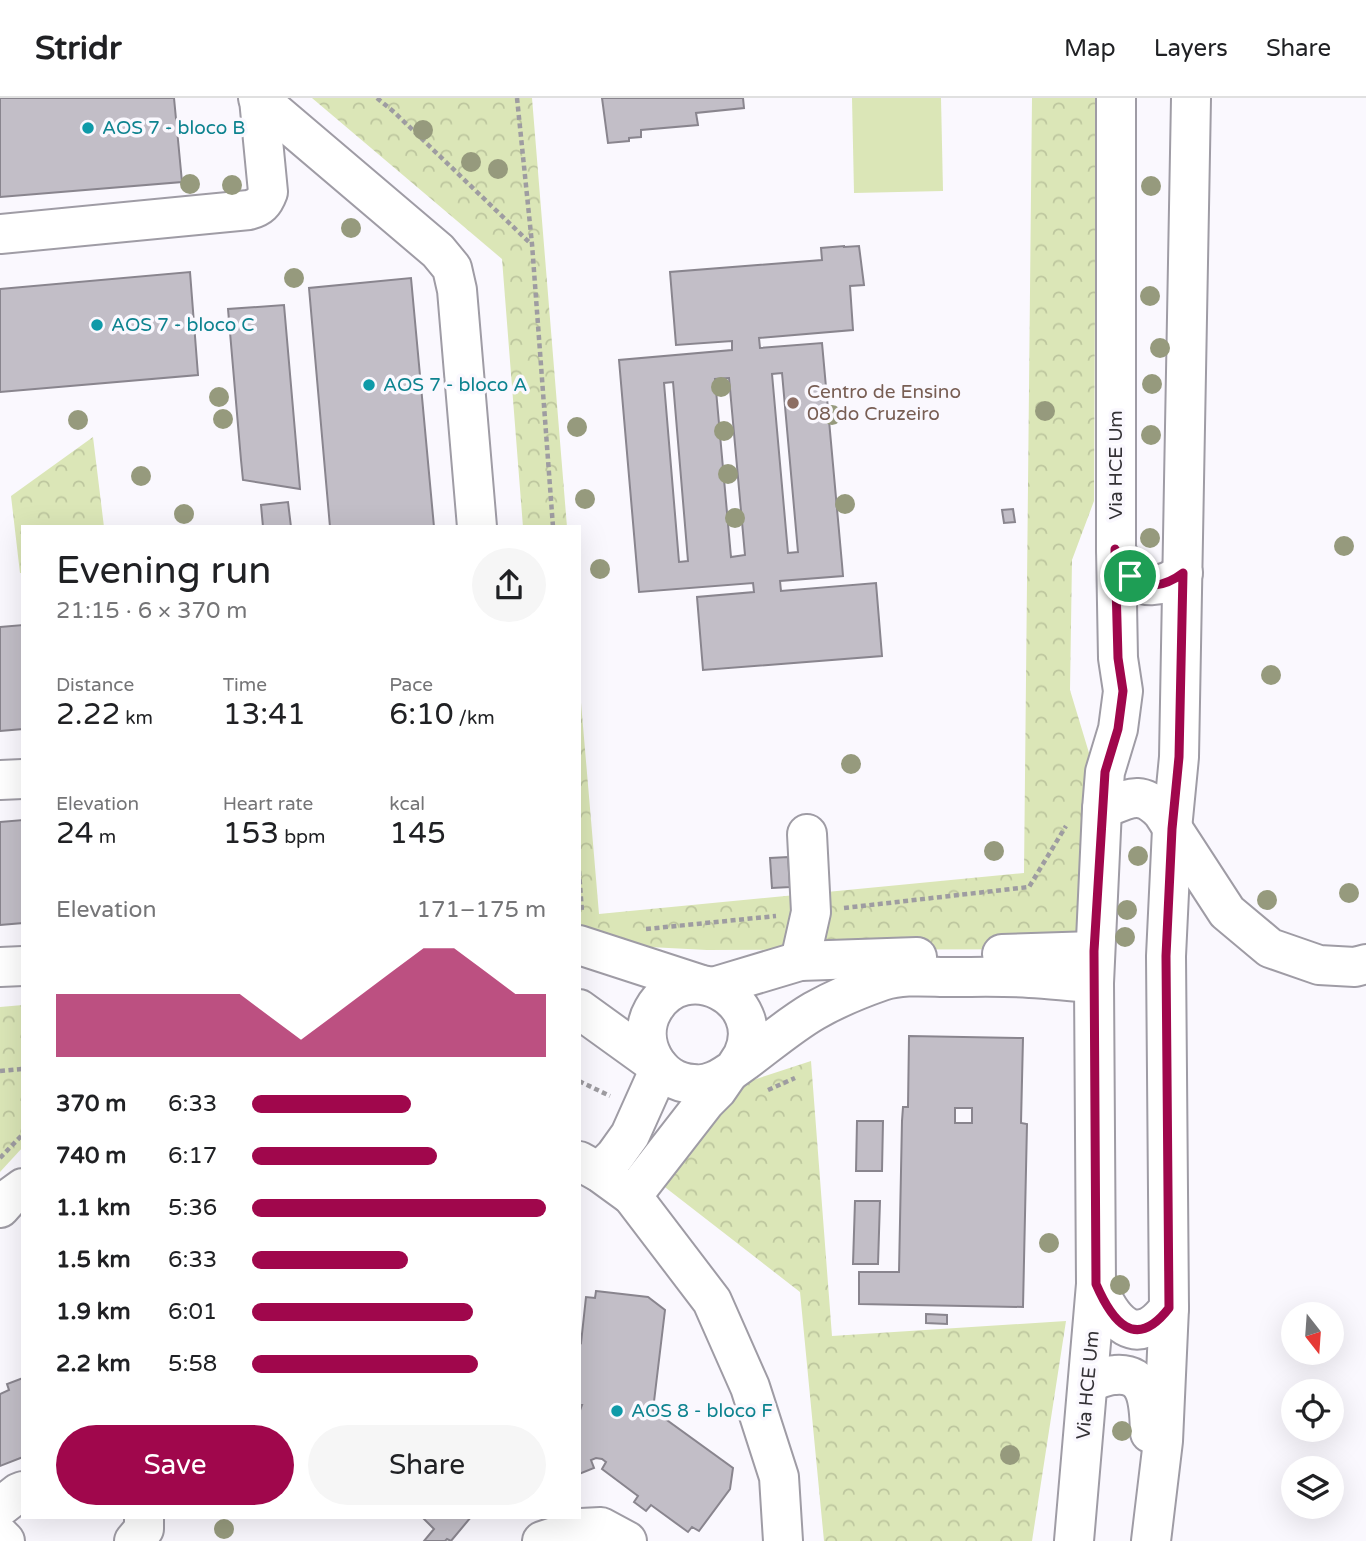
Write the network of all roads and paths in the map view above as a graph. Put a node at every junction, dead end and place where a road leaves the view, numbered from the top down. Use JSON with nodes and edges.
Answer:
{"nodes":[{"id":1,"x":377,"y":98,"type":"edge"},
{"id":2,"x":517,"y":98,"type":"edge"},
{"id":3,"x":1116,"y":98,"type":"edge"},
{"id":4,"x":1191,"y":98,"type":"edge"},
{"id":5,"x":259,"y":99,"type":"edge"},
{"id":6,"x":0,"y":234,"type":"edge"},
{"id":7,"x":531,"y":244,"type":"junction"},
{"id":8,"x":477,"y":525,"type":"edge"},
{"id":9,"x":553,"y":525,"type":"edge"},
{"id":10,"x":1115,"y":549,"type":"junction"},
{"id":11,"x":1183,"y":573,"type":"junction"},
{"id":12,"x":21,"y":779,"type":"edge"},
{"id":13,"x":0,"y":780,"type":"edge"},
{"id":14,"x":1086,"y":814,"type":"junction"},
{"id":15,"x":1172,"y":829,"type":"junction"},
{"id":16,"x":807,"y":834,"type":"dead end"},
{"id":17,"x":811,"y":912,"type":"junction"},
{"id":18,"x":639,"y":929,"type":"dead end"},
{"id":19,"x":581,"y":946,"type":"edge"},
{"id":20,"x":800,"y":961,"type":"junction"},
{"id":21,"x":1366,"y":964,"type":"edge"},
{"id":22,"x":21,"y":965,"type":"edge"},
{"id":23,"x":0,"y":967,"type":"edge"},
{"id":24,"x":1094,"y":967,"type":"junction"},
{"id":25,"x":706,"y":985,"type":"junction"},
{"id":26,"x":581,"y":1010,"type":"edge"},
{"id":27,"x":659,"y":1067,"type":"junction"},
{"id":28,"x":21,"y":1069,"type":"edge"},
{"id":29,"x":0,"y":1070,"type":"edge"},
{"id":30,"x":731,"y":1071,"type":"junction"},
{"id":31,"x":21,"y":1136,"type":"edge"},
{"id":32,"x":0,"y":1158,"type":"edge"},
{"id":33,"x":589,"y":1166,"type":"edge"},
{"id":34,"x":21,"y":1189,"type":"edge"},
{"id":35,"x":632,"y":1196,"type":"junction"},
{"id":36,"x":0,"y":1208,"type":"edge"},
{"id":37,"x":1096,"y":1284,"type":"junction"},
{"id":38,"x":1169,"y":1308,"type":"junction"},
{"id":39,"x":1088,"y":1383,"type":"junction"},
{"id":40,"x":21,"y":1492,"type":"edge"},
{"id":41,"x":0,"y":1507,"type":"edge"},
{"id":42,"x":144,"y":1519,"type":"edge"},
{"id":43,"x":1153,"y":1533,"type":"edge"},
{"id":44,"x":0,"y":1536,"type":"edge"},
{"id":45,"x":5,"y":1541,"type":"edge"},
{"id":46,"x":134,"y":1541,"type":"edge"},
{"id":47,"x":542,"y":1541,"type":"edge"},
{"id":48,"x":627,"y":1541,"type":"edge"},
{"id":49,"x":783,"y":1541,"type":"edge"},
{"id":50,"x":1074,"y":1541,"type":"edge"}],
"edges":[{"from":1,"to":7,"type":"path"},
{"from":2,"to":7,"type":"path"},
{"from":3,"to":10,"type":"main road","name":"Via HCE Um"},
{"from":4,"to":11,"type":"main road"},
{"from":5,"to":6,"type":"main road"},
{"from":5,"to":8,"type":"main road"},
{"from":7,"to":9,"type":"path"},
{"from":10,"to":11,"type":"main road"},
{"from":10,"to":14,"type":"main road","name":"Via HCE Um"},
{"from":11,"to":15,"type":"main road"},
{"from":12,"to":13,"type":"main road"},
{"from":14,"to":15,"type":"main road"},
{"from":14,"to":17,"type":"path"},
{"from":14,"to":24,"type":"main road","name":"Via HCE Um"},
{"from":15,"to":21,"type":"main road"},
{"from":15,"to":38,"type":"main road"},
{"from":16,"to":17,"type":"main road"},
{"from":17,"to":18,"type":"path"},
{"from":17,"to":20,"type":"main road"},
{"from":19,"to":25,"type":"main road"},
{"from":20,"to":24,"type":"main road"},
{"from":20,"to":25,"type":"main road"},
{"from":22,"to":23,"type":"main road"},
{"from":24,"to":30,"type":"main road"},
{"from":24,"to":37,"type":"main road","name":"Via HCE Um"},
{"from":25,"to":27,"type":"main road"},
{"from":25,"to":30,"type":"main road"},
{"from":26,"to":27,"type":"main road"},
{"from":27,"to":30,"type":"main road"},
{"from":27,"to":33,"type":"main road"},
{"from":28,"to":29,"type":"path"},
{"from":30,"to":35,"type":"main road"},
{"from":31,"to":32,"type":"path"},
{"from":33,"to":35,"type":"main road"},
{"from":34,"to":36,"type":"main road"},
{"from":35,"to":49,"type":"main road"},
{"from":37,"to":38,"type":"main road"},
{"from":37,"to":39,"type":"main road","name":"Via HCE Um"},
{"from":38,"to":43,"type":"main road"},
{"from":39,"to":43,"type":"main road"},
{"from":39,"to":50,"type":"main road","name":"Via HCE Um"},
{"from":40,"to":41,"type":"main road"},
{"from":42,"to":46,"type":"main road"},
{"from":44,"to":45,"type":"main road"},
{"from":47,"to":48,"type":"main road"}]}
